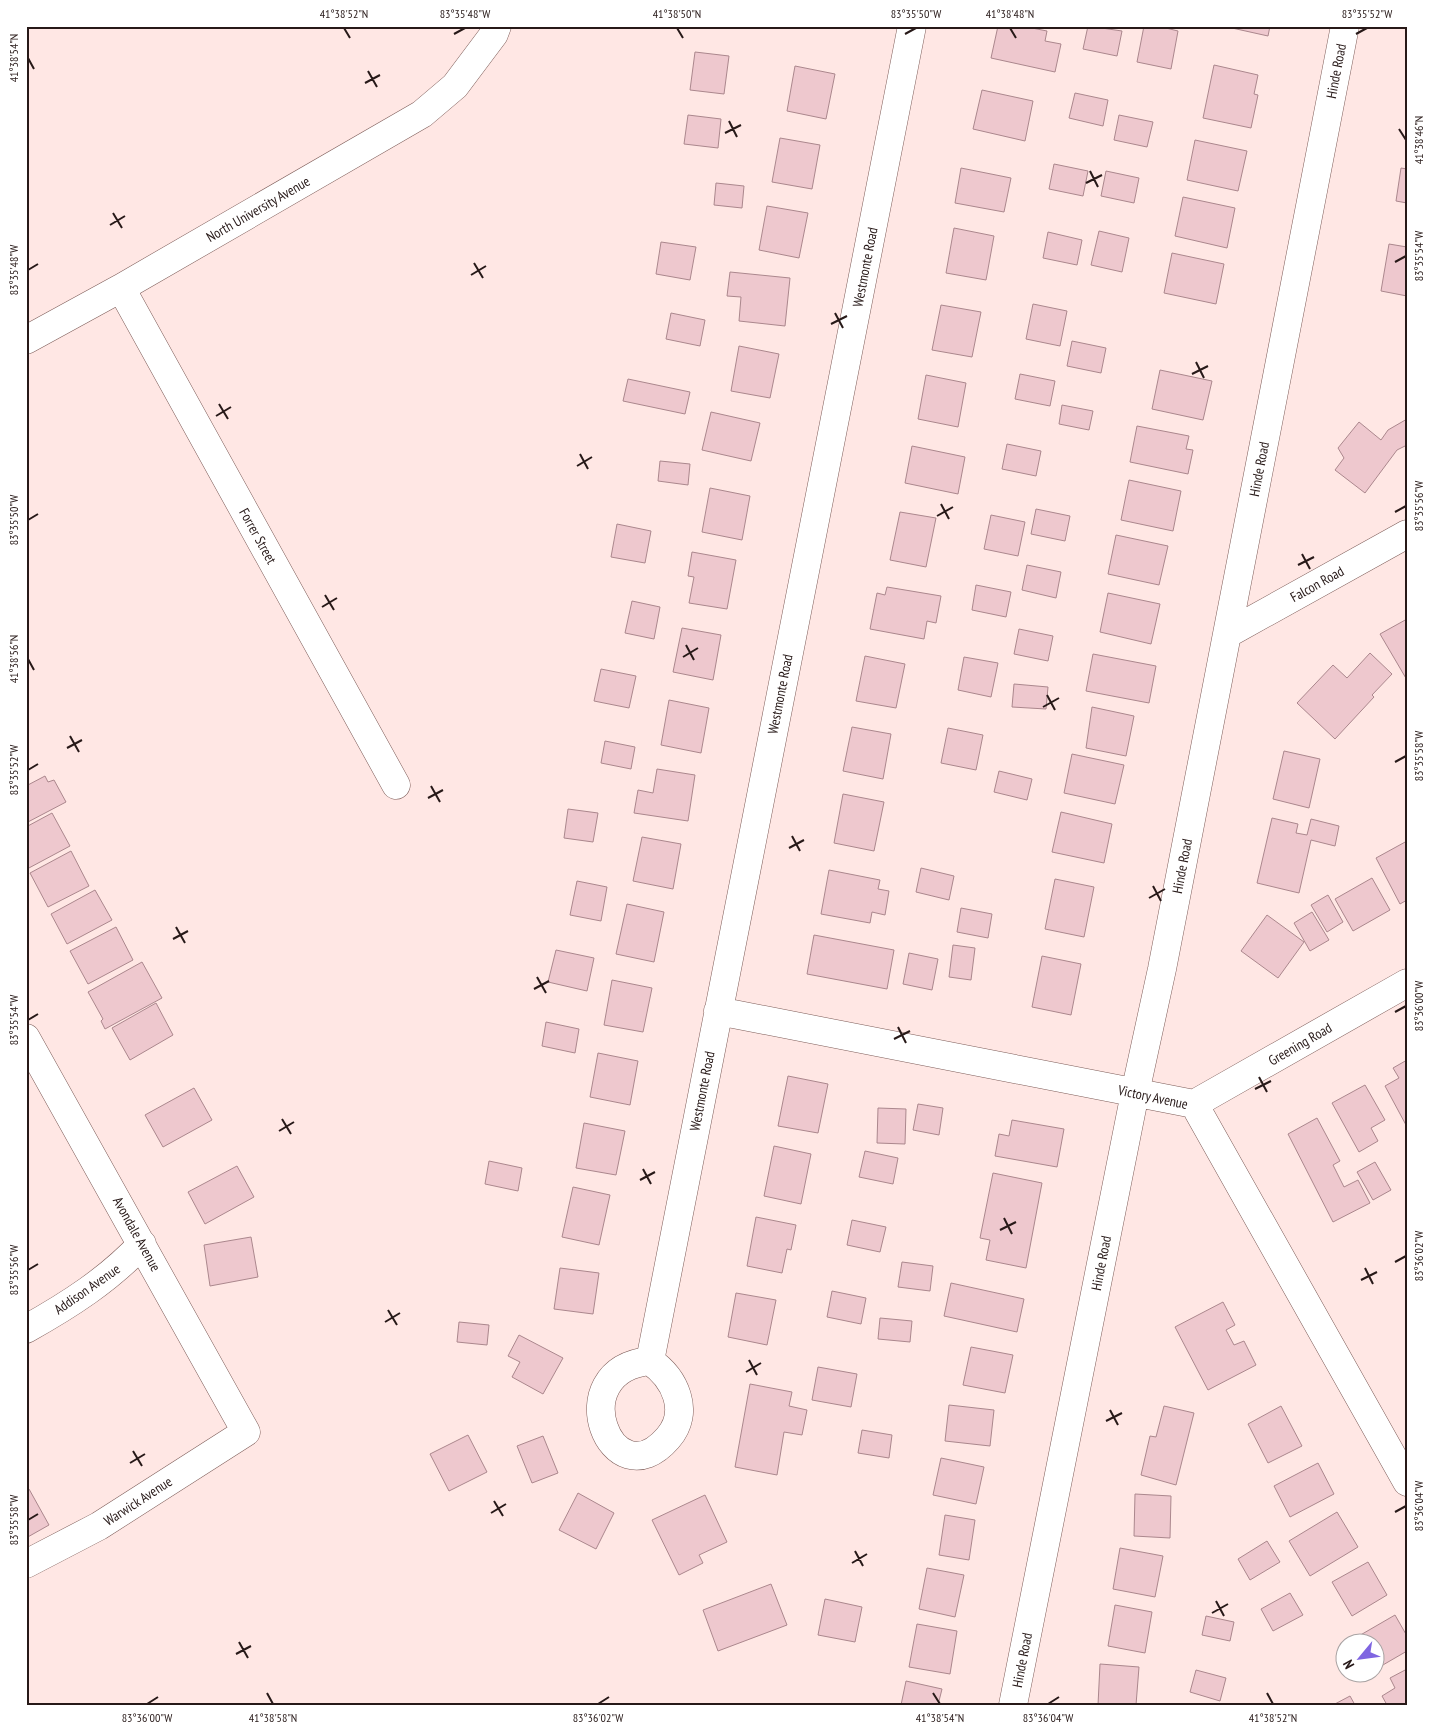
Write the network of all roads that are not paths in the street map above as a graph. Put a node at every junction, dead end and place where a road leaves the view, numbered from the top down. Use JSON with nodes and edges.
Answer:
{"nodes":[{"id":1,"x":497,"y":26,"type":"edge"},
{"id":2,"x":912,"y":26,"type":"edge"},
{"id":3,"x":1345,"y":26,"type":"edge"},
{"id":4,"x":121,"y":288,"type":"junction"},
{"id":5,"x":26,"y":340,"type":"edge"},
{"id":6,"x":1407,"y":534,"type":"edge"},
{"id":7,"x":1227,"y":634,"type":"junction"},
{"id":8,"x":396,"y":785,"type":"dead end"},
{"id":9,"x":1407,"y":983,"type":"edge"},
{"id":10,"x":718,"y":1011,"type":"junction"},
{"id":11,"x":26,"y":1038,"type":"edge"},
{"id":12,"x":1135,"y":1093,"type":"junction"},
{"id":13,"x":1194,"y":1104,"type":"junction"},
{"id":14,"x":142,"y":1244,"type":"junction"},
{"id":15,"x":26,"y":1329,"type":"edge"},
{"id":16,"x":650,"y":1361,"type":"dead end"},
{"id":17,"x":246,"y":1432,"type":"joint"},
{"id":18,"x":1407,"y":1482,"type":"edge"},
{"id":19,"x":26,"y":1564,"type":"edge"},
{"id":20,"x":1013,"y":1705,"type":"edge"}],
"edges":[{"from":1,"to":4,"type":"street","name":"North University Avenue"},
{"from":2,"to":10,"type":"street","name":"Westmonte Road"},
{"from":3,"to":7,"type":"street","name":"Hinde Road"},
{"from":4,"to":5,"type":"street","name":"North University Avenue"},
{"from":4,"to":8,"type":"street","name":"Forrer Street"},
{"from":6,"to":7,"type":"street","name":"Falcon Road"},
{"from":7,"to":12,"type":"street","name":"Hinde Road"},
{"from":9,"to":13,"type":"street","name":"Greening Road"},
{"from":10,"to":12,"type":"street","name":"Victory Avenue"},
{"from":10,"to":16,"type":"street","name":"Westmonte Road"},
{"from":11,"to":14,"type":"street","name":"Avondale Avenue"},
{"from":12,"to":13,"type":"street","name":"Victory Avenue"},
{"from":12,"to":20,"type":"street","name":"Hinde Road"},
{"from":13,"to":18,"type":"street","name":"Victory Avenue"},
{"from":14,"to":15,"type":"street","name":"Addison Avenue"},
{"from":14,"to":17,"type":"street","name":"Avondale Avenue"},
{"from":17,"to":19,"type":"street","name":"Warwick Avenue"}]}
